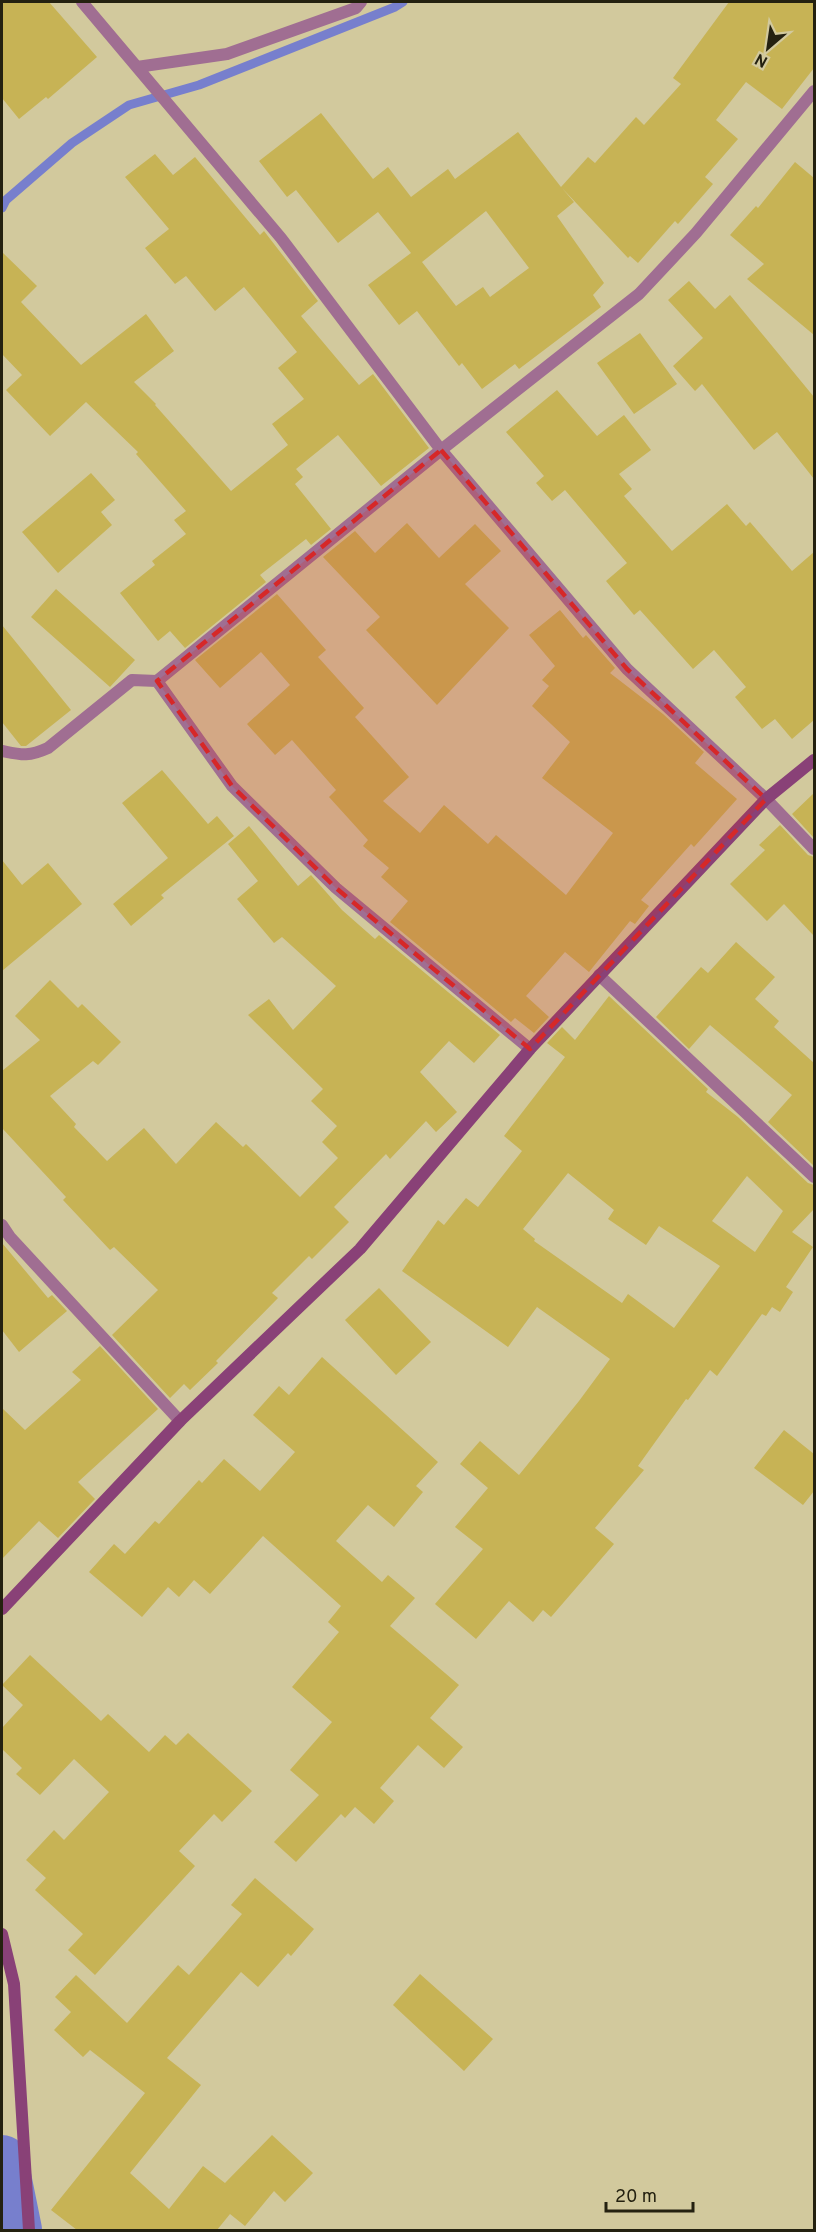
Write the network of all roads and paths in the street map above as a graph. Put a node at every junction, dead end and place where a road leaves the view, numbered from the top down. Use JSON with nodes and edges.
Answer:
{"nodes":[{"id":1,"x":82,"y":2,"type":"edge"},
{"id":2,"x":361,"y":2,"type":"edge"},
{"id":3,"x":141,"y":72,"type":"junction"},
{"id":4,"x":814,"y":91,"type":"edge"},
{"id":5,"x":441,"y":450,"type":"junction"},
{"id":6,"x":157,"y":681,"type":"junction"},
{"id":7,"x":2,"y":751,"type":"edge"},
{"id":8,"x":814,"y":760,"type":"edge"},
{"id":9,"x":766,"y":799,"type":"junction"},
{"id":10,"x":814,"y":849,"type":"edge"},
{"id":11,"x":599,"y":975,"type":"junction"},
{"id":12,"x":530,"y":1049,"type":"junction"},
{"id":13,"x":814,"y":1177,"type":"edge"},
{"id":14,"x":2,"y":1225,"type":"edge"},
{"id":15,"x":180,"y":1421,"type":"junction"},
{"id":16,"x":2,"y":1609,"type":"edge"},
{"id":17,"x":2,"y":1934,"type":"edge"},
{"id":18,"x":29,"y":2230,"type":"edge"}],
"edges":[{"from":1,"to":3,"type":"street"},
{"from":2,"to":3,"type":"street"},
{"from":3,"to":5,"type":"street"},
{"from":4,"to":5,"type":"street"},
{"from":5,"to":6,"type":"street"},
{"from":5,"to":9,"type":"street"},
{"from":6,"to":7,"type":"street"},
{"from":6,"to":12,"type":"street"},
{"from":8,"to":9,"type":"street"},
{"from":9,"to":10,"type":"street"},
{"from":9,"to":11,"type":"street"},
{"from":11,"to":12,"type":"street"},
{"from":11,"to":13,"type":"street"},
{"from":12,"to":15,"type":"street"},
{"from":14,"to":15,"type":"street"},
{"from":15,"to":16,"type":"street"},
{"from":17,"to":18,"type":"street"}]}
